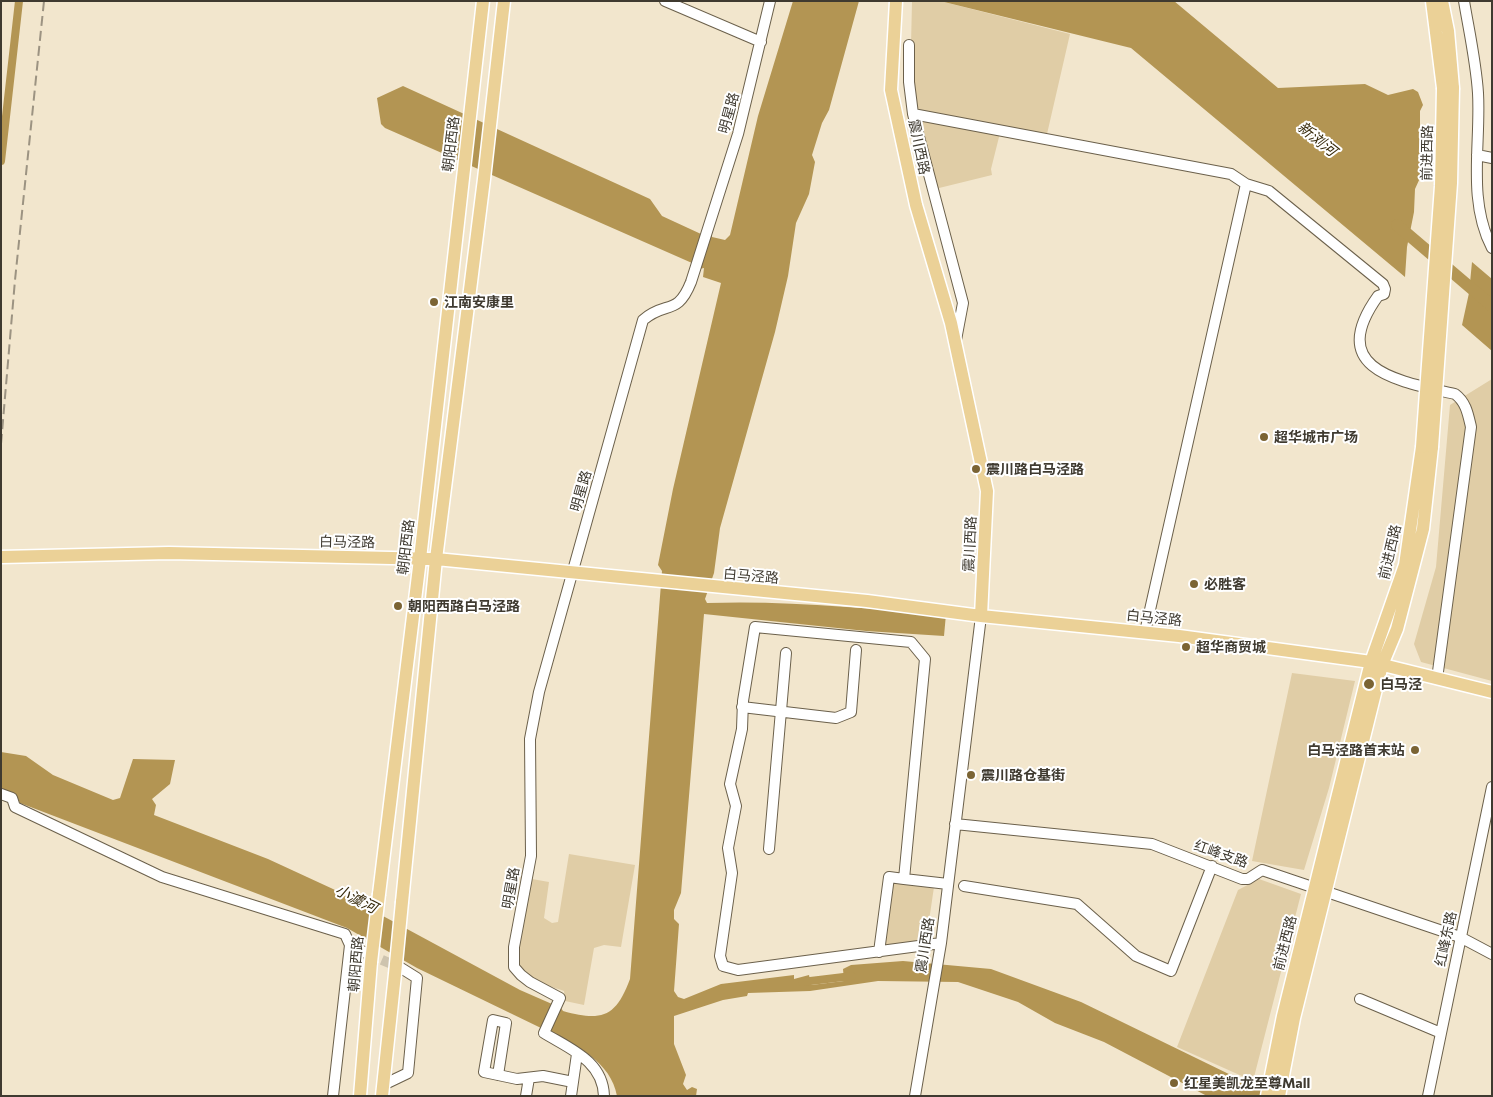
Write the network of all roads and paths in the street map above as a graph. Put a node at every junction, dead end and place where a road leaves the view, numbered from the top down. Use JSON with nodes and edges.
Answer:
{"nodes":[{"id":1,"x":483,"y":1,"type":"edge"},
{"id":2,"x":504,"y":1,"type":"edge"},
{"id":3,"x":665,"y":1,"type":"edge"},
{"id":4,"x":770,"y":1,"type":"edge"},
{"id":5,"x":1432,"y":1,"type":"edge"},
{"id":6,"x":1442,"y":1,"type":"edge"},
{"id":7,"x":1464,"y":1,"type":"edge"},
{"id":8,"x":896,"y":4,"type":"edge"},
{"id":9,"x":761,"y":42,"type":"junction"},
{"id":10,"x":909,"y":45,"type":"dead end"},
{"id":11,"x":1448,"y":88,"type":"junction"},
{"id":12,"x":913,"y":114,"type":"junction"},
{"id":13,"x":1477,"y":155,"type":"junction"},
{"id":14,"x":1492,"y":158,"type":"edge"},
{"id":15,"x":1246,"y":184,"type":"junction"},
{"id":16,"x":1487,"y":223,"type":"edge"},
{"id":17,"x":1492,"y":248,"type":"edge"},
{"id":18,"x":955,"y":344,"type":"junction"},
{"id":19,"x":1,"y":557,"type":"edge"},
{"id":20,"x":420,"y":559,"type":"junction"},
{"id":21,"x":436,"y":559,"type":"junction"},
{"id":22,"x":572,"y":574,"type":"junction"},
{"id":23,"x":981,"y":616,"type":"junction"},
{"id":24,"x":1145,"y":632,"type":"junction"},
{"id":25,"x":856,"y":650,"type":"dead end"},
{"id":26,"x":786,"y":653,"type":"dead end"},
{"id":27,"x":1377,"y":663,"type":"junction"},
{"id":28,"x":1437,"y":679,"type":"junction"},
{"id":29,"x":1492,"y":692,"type":"edge"},
{"id":30,"x":742,"y":707,"type":"junction"},
{"id":31,"x":780,"y":711,"type":"junction"},
{"id":32,"x":1492,"y":787,"type":"edge"},
{"id":33,"x":1,"y":794,"type":"edge"},
{"id":34,"x":955,"y":824,"type":"junction"},
{"id":35,"x":769,"y":849,"type":"dead end"},
{"id":36,"x":1212,"y":866,"type":"junction"},
{"id":37,"x":904,"y":878,"type":"junction"},
{"id":38,"x":948,"y":884,"type":"junction"},
{"id":39,"x":964,"y":886,"type":"dead end"},
{"id":40,"x":1320,"y":890,"type":"junction"},
{"id":41,"x":1460,"y":937,"type":"junction"},
{"id":42,"x":941,"y":943,"type":"junction"},
{"id":43,"x":350,"y":945,"type":"junction"},
{"id":44,"x":879,"y":952,"type":"junction"},
{"id":45,"x":1492,"y":954,"type":"edge"},
{"id":46,"x":369,"y":958,"type":"junction"},
{"id":47,"x":398,"y":971,"type":"junction"},
{"id":48,"x":1360,"y":999,"type":"dead end"},
{"id":49,"x":1441,"y":1033,"type":"junction"},
{"id":50,"x":577,"y":1054,"type":"junction"},
{"id":51,"x":498,"y":1075,"type":"junction"},
{"id":52,"x":529,"y":1078,"type":"junction"},
{"id":53,"x":573,"y":1082,"type":"junction"},
{"id":54,"x":382,"y":1090,"type":"edge"},
{"id":55,"x":1274,"y":1092,"type":"edge"},
{"id":56,"x":333,"y":1096,"type":"edge"},
{"id":57,"x":360,"y":1096,"type":"edge"},
{"id":58,"x":526,"y":1096,"type":"edge"},
{"id":59,"x":571,"y":1096,"type":"edge"},
{"id":60,"x":604,"y":1096,"type":"edge"},
{"id":61,"x":915,"y":1096,"type":"edge"},
{"id":62,"x":1428,"y":1096,"type":"edge"}],
"edges":[{"from":1,"to":20,"type":"main road","name":"朝阳西路"},
{"from":2,"to":21,"type":"main road"},
{"from":3,"to":9,"type":"street"},
{"from":4,"to":9,"type":"street","name":"明星路"},
{"from":5,"to":11,"type":"main road","name":"前进西路"},
{"from":6,"to":11,"type":"main road","name":"前进西路"},
{"from":7,"to":13,"type":"street"},
{"from":8,"to":18,"type":"main road","name":"震川西路"},
{"from":9,"to":22,"type":"street","name":"明星路"},
{"from":10,"to":12,"type":"street"},
{"from":11,"to":27,"type":"main road","name":"前进西路","bridge":true},
{"from":12,"to":15,"type":"street"},
{"from":12,"to":18,"type":"street"},
{"from":13,"to":14,"type":"street"},
{"from":13,"to":16,"type":"street"},
{"from":15,"to":24,"type":"street"},
{"from":15,"to":28,"type":"street"},
{"from":16,"to":17,"type":"street"},
{"from":18,"to":23,"type":"main road","name":"震川西路"},
{"from":19,"to":20,"type":"main road","name":"白马泾路"},
{"from":20,"to":21,"type":"main road","name":"白马泾路"},
{"from":20,"to":46,"type":"main road","name":"朝阳西路","bridge":true},
{"from":21,"to":22,"type":"main road","name":"白马泾路"},
{"from":21,"to":47,"type":"main road","bridge":true},
{"from":22,"to":23,"type":"main road","name":"白马泾路"},
{"from":22,"to":50,"type":"street","name":"明星路"},
{"from":23,"to":24,"type":"main road","name":"白马泾路"},
{"from":23,"to":34,"type":"street","name":"震川西路"},
{"from":24,"to":27,"type":"main road","name":"白马泾路"},
{"from":25,"to":31,"type":"street"},
{"from":26,"to":31,"type":"street"},
{"from":27,"to":28,"type":"main road","name":"白马泾路"},
{"from":27,"to":40,"type":"main road","name":"前进西路"},
{"from":28,"to":29,"type":"main road","name":"白马泾路"},
{"from":30,"to":31,"type":"street"},
{"from":30,"to":37,"type":"street"},
{"from":30,"to":44,"type":"street"},
{"from":31,"to":35,"type":"street"},
{"from":32,"to":41,"type":"street","name":"红峰东路"},
{"from":33,"to":43,"type":"street"},
{"from":34,"to":36,"type":"street","name":"红峰支路"},
{"from":34,"to":38,"type":"street","name":"震川西路"},
{"from":36,"to":39,"type":"street"},
{"from":36,"to":40,"type":"street","name":"红峰支路"},
{"from":37,"to":38,"type":"street"},
{"from":37,"to":44,"type":"street"},
{"from":38,"to":42,"type":"street","name":"震川西路"},
{"from":40,"to":41,"type":"street","name":"红峰支路"},
{"from":40,"to":55,"type":"main road","name":"前进西路"},
{"from":41,"to":45,"type":"street","name":"红峰支路"},
{"from":41,"to":49,"type":"street","name":"红峰东路"},
{"from":42,"to":44,"type":"street"},
{"from":42,"to":61,"type":"street","name":"震川西路"},
{"from":43,"to":46,"type":"street"},
{"from":43,"to":56,"type":"street"},
{"from":46,"to":57,"type":"main road","name":"朝阳西路"},
{"from":47,"to":54,"type":"main road"},
{"from":47,"to":54,"type":"street"},
{"from":48,"to":49,"type":"street"},
{"from":49,"to":62,"type":"street","name":"红峰东路"},
{"from":50,"to":53,"type":"street"},
{"from":50,"to":60,"type":"street"},
{"from":51,"to":51,"type":"street"},
{"from":51,"to":52,"type":"street"},
{"from":52,"to":53,"type":"street"},
{"from":52,"to":58,"type":"street"},
{"from":53,"to":59,"type":"street"}]}
